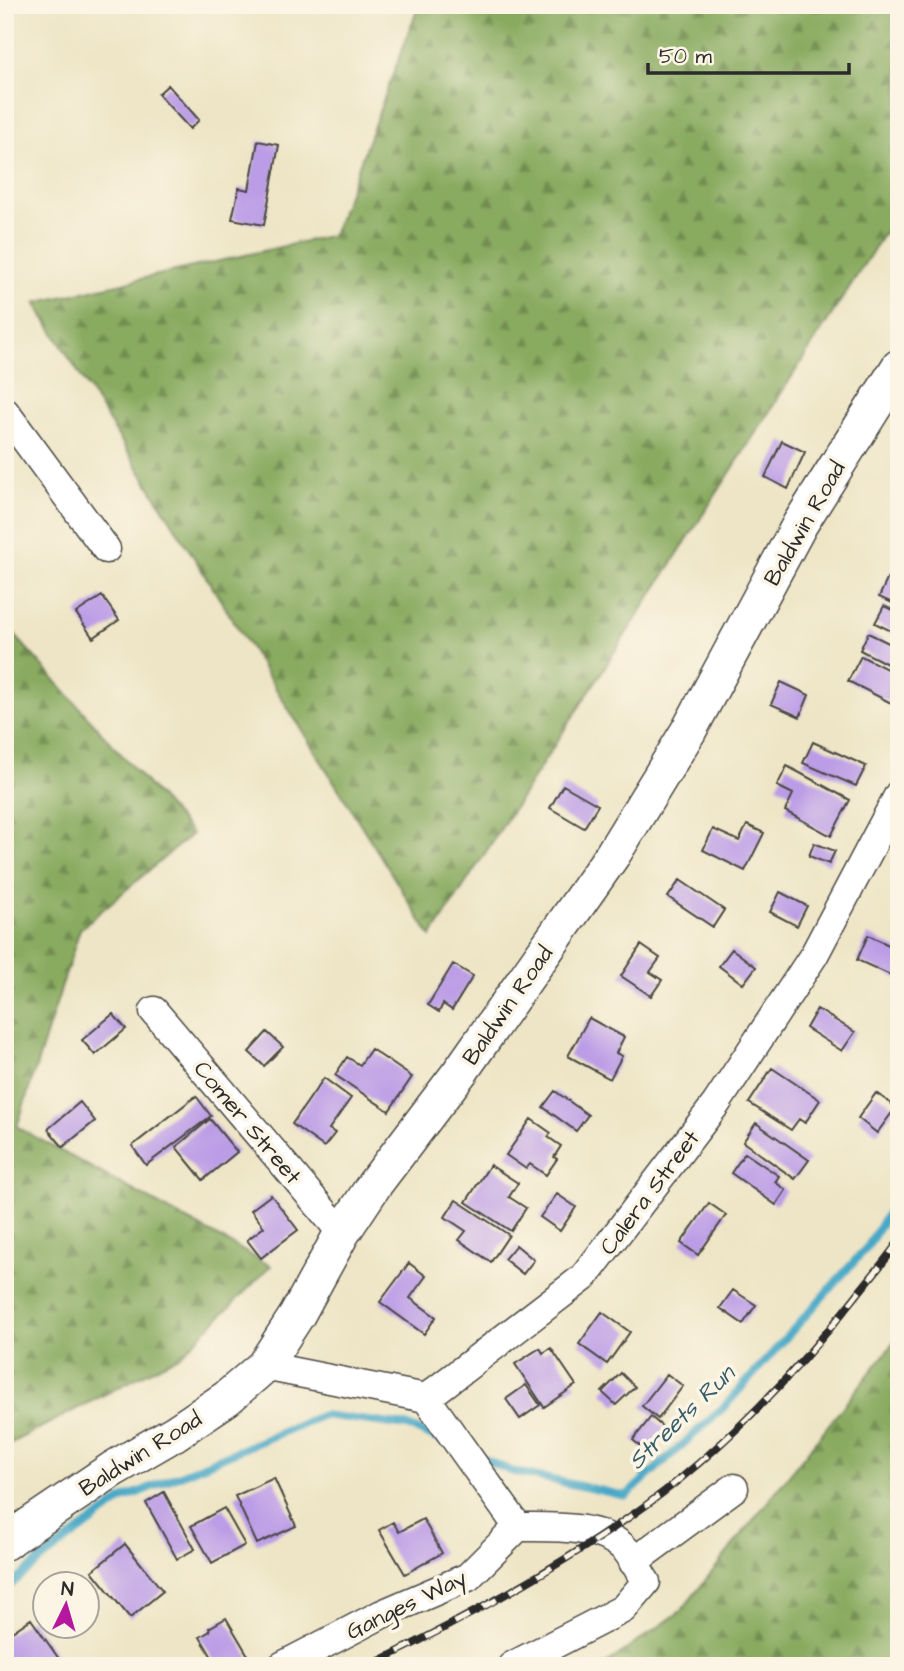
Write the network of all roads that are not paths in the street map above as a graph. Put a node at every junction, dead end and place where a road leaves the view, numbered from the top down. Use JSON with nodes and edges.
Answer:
{"nodes":[{"id":1,"x":899,"y":367,"type":"edge"},
{"id":2,"x":5,"y":412,"type":"edge"},
{"id":3,"x":106,"y":548,"type":"dead end"},
{"id":4,"x":899,"y":794,"type":"edge"},
{"id":5,"x":154,"y":1011,"type":"dead end"},
{"id":6,"x":342,"y":1233,"type":"junction"},
{"id":7,"x":264,"y":1366,"type":"junction"},
{"id":8,"x":426,"y":1398,"type":"junction"},
{"id":9,"x":734,"y":1488,"type":"dead end"},
{"id":10,"x":518,"y":1527,"type":"junction"},
{"id":11,"x":5,"y":1542,"type":"edge"},
{"id":12,"x":633,"y":1562,"type":"junction"},
{"id":13,"x":282,"y":1666,"type":"edge"},
{"id":14,"x":512,"y":1666,"type":"edge"}],
"edges":[{"from":1,"to":6,"type":"main road","name":"Baldwin Road"},
{"from":2,"to":3,"type":"street"},
{"from":4,"to":8,"type":"street","name":"Calera Street"},
{"from":5,"to":6,"type":"street","name":"Comer Street"},
{"from":6,"to":7,"type":"main road","name":"Baldwin Road"},
{"from":7,"to":8,"type":"street"},
{"from":7,"to":11,"type":"main road","name":"Baldwin Road"},
{"from":8,"to":10,"type":"street"},
{"from":9,"to":12,"type":"street"},
{"from":10,"to":12,"type":"street"},
{"from":10,"to":13,"type":"street","name":"Ganges Way"},
{"from":12,"to":14,"type":"street"}]}
